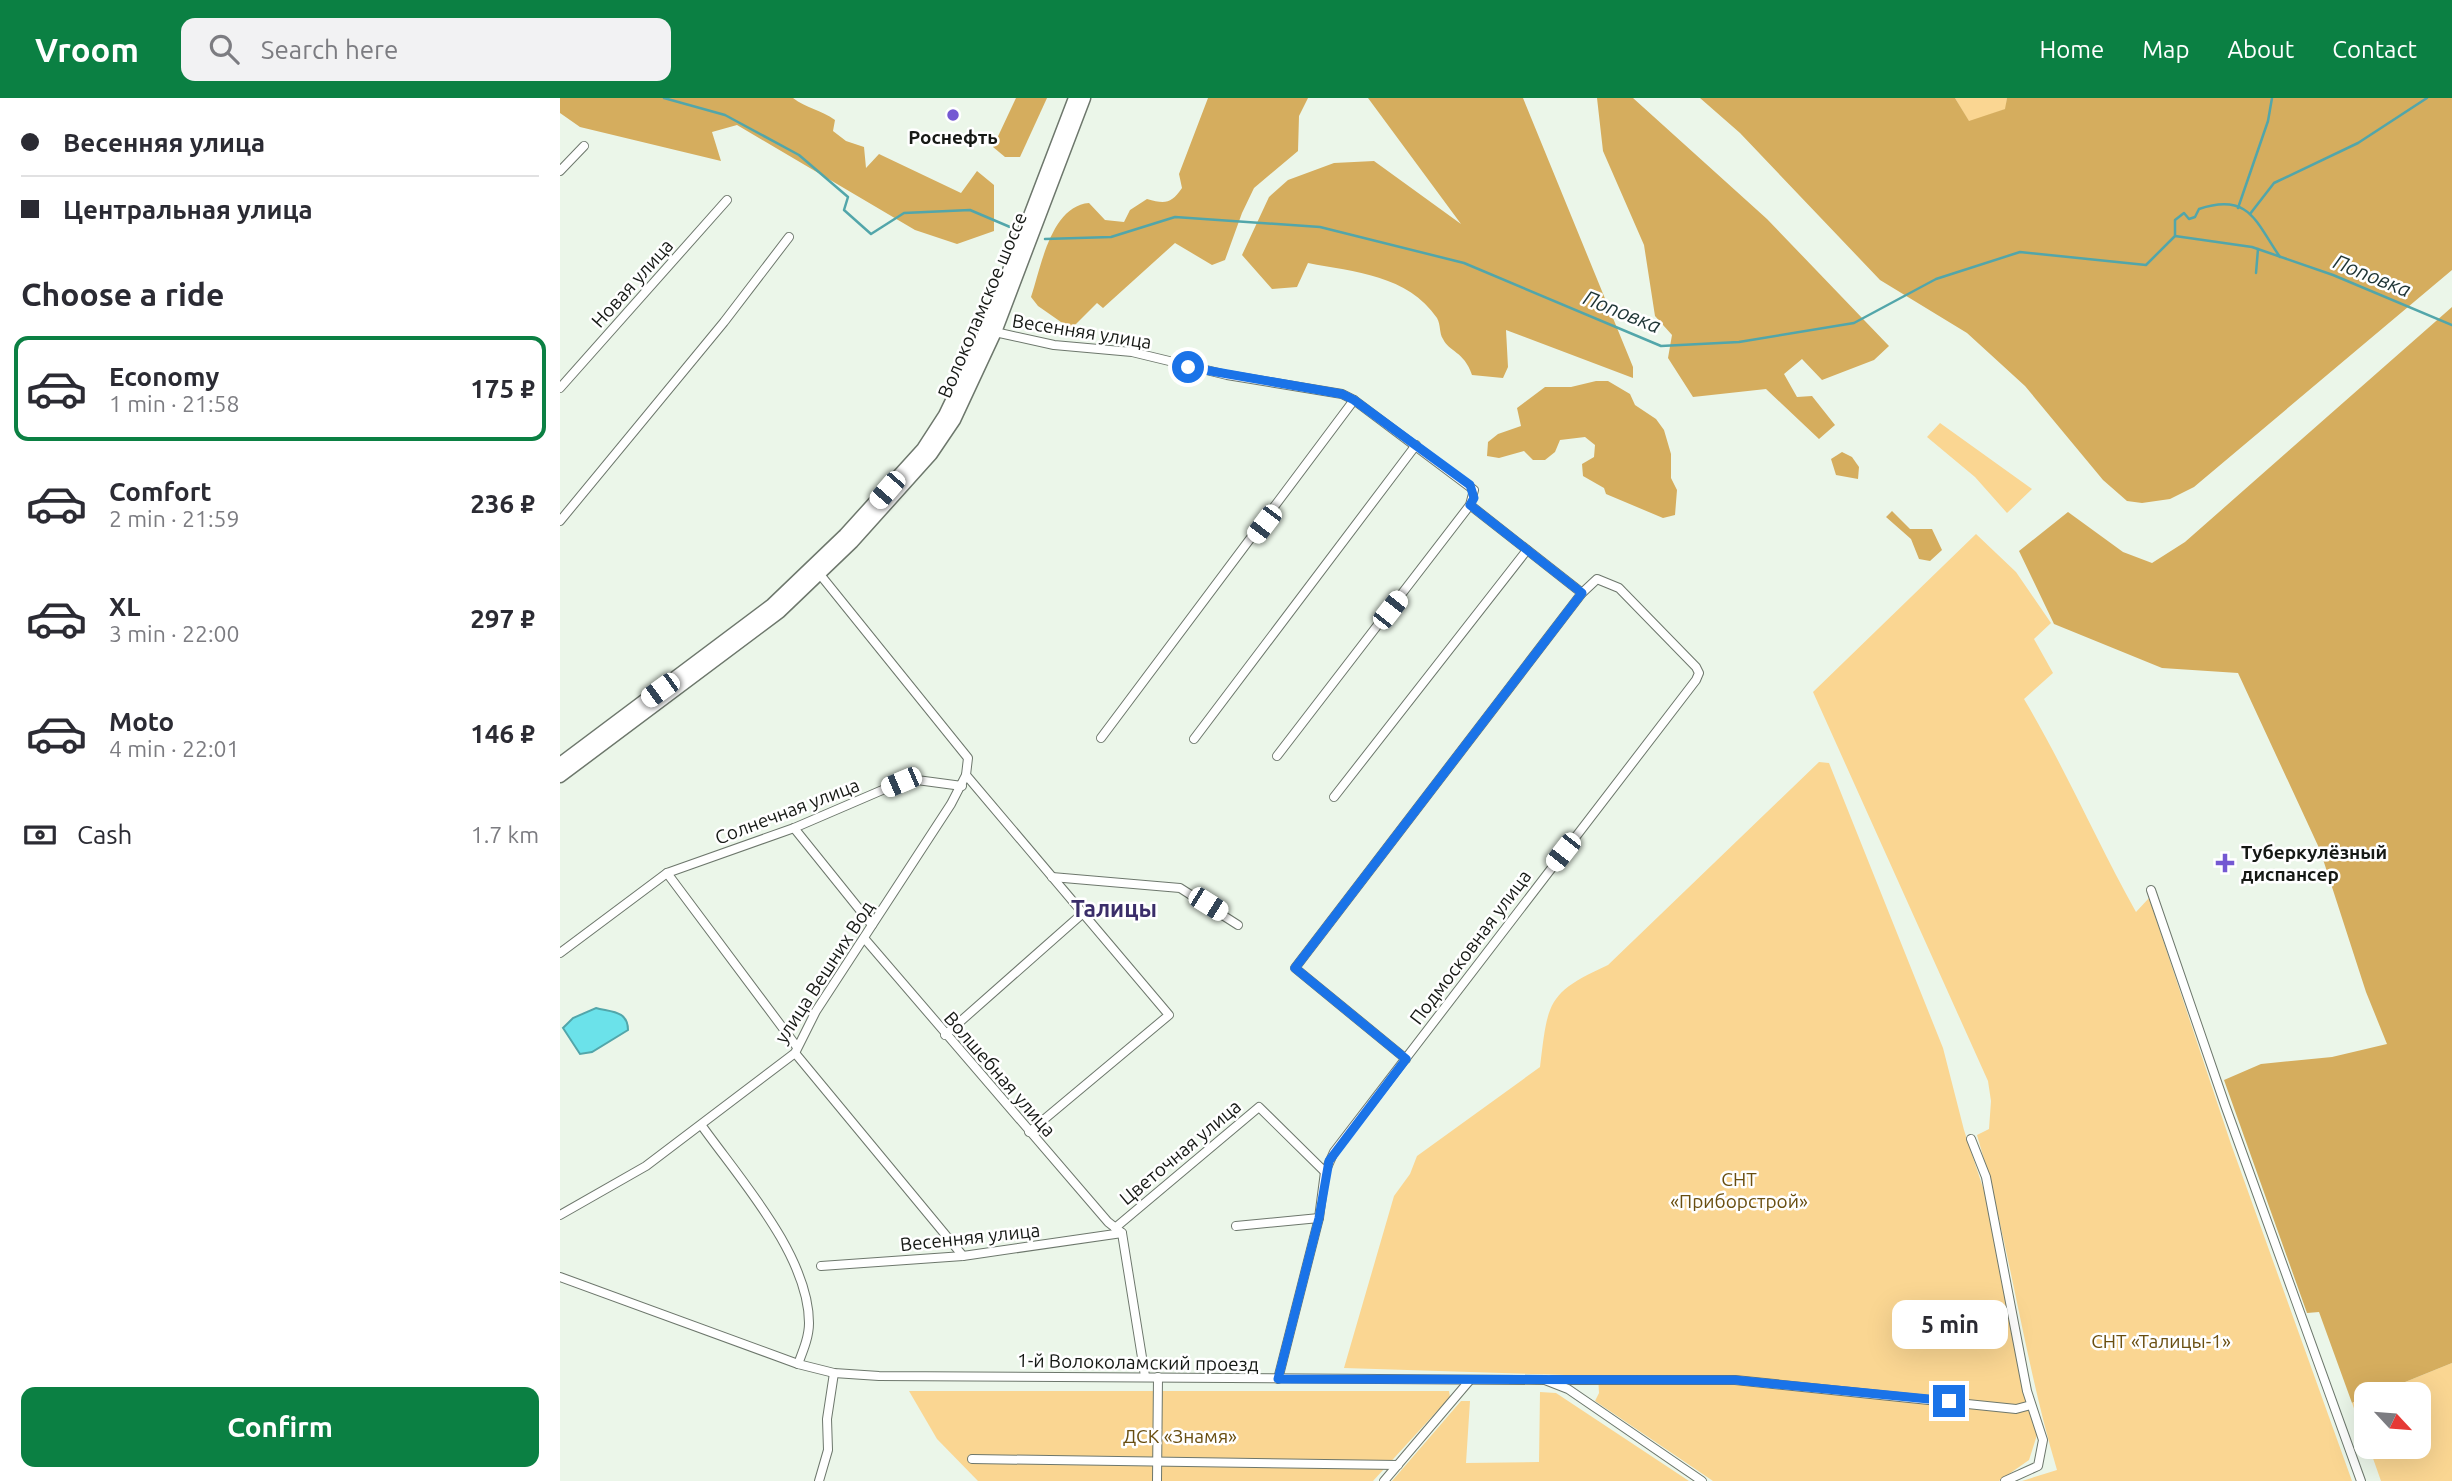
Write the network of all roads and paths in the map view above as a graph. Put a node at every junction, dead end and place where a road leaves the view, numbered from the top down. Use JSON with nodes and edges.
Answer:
{"nodes":[{"id":1,"x":1075,"y":98,"type":"edge"},
{"id":2,"x":1084,"y":98,"type":"edge"},
{"id":3,"x":584,"y":146,"type":"dead end"},
{"id":4,"x":560,"y":171,"type":"edge"},
{"id":5,"x":727,"y":200,"type":"dead end"},
{"id":6,"x":789,"y":237,"type":"dead end"},
{"id":7,"x":995,"y":332,"type":"junction"},
{"id":8,"x":560,"y":388,"type":"edge"},
{"id":9,"x":1354,"y":400,"type":"junction"},
{"id":10,"x":1416,"y":445,"type":"junction"},
{"id":11,"x":1470,"y":505,"type":"junction"},
{"id":12,"x":560,"y":521,"type":"edge"},
{"id":13,"x":1527,"y":550,"type":"junction"},
{"id":14,"x":817,"y":571,"type":"junction"},
{"id":15,"x":1582,"y":593,"type":"junction"},
{"id":16,"x":1101,"y":738,"type":"dead end"},
{"id":17,"x":1194,"y":739,"type":"dead end"},
{"id":18,"x":1277,"y":756,"type":"dead end"},
{"id":19,"x":560,"y":764,"type":"edge"},
{"id":20,"x":966,"y":775,"type":"junction"},
{"id":21,"x":560,"y":776,"type":"edge"},
{"id":22,"x":962,"y":786,"type":"junction"},
{"id":23,"x":1334,"y":797,"type":"dead end"},
{"id":24,"x":794,"y":828,"type":"junction"},
{"id":25,"x":667,"y":873,"type":"junction"},
{"id":26,"x":1052,"y":877,"type":"junction"},
{"id":27,"x":2151,"y":890,"type":"dead end"},
{"id":28,"x":1082,"y":914,"type":"junction"},
{"id":29,"x":872,"y":925,"type":"junction"},
{"id":30,"x":1238,"y":925,"type":"dead end"},
{"id":31,"x":864,"y":938,"type":"junction"},
{"id":32,"x":560,"y":953,"type":"edge"},
{"id":33,"x":945,"y":1035,"type":"junction"},
{"id":34,"x":796,"y":1050,"type":"junction"},
{"id":35,"x":1406,"y":1059,"type":"junction"},
{"id":36,"x":702,"y":1126,"type":"junction"},
{"id":37,"x":1029,"y":1132,"type":"junction"},
{"id":38,"x":1971,"y":1139,"type":"dead end"},
{"id":39,"x":1325,"y":1172,"type":"junction"},
{"id":40,"x":560,"y":1215,"type":"edge"},
{"id":41,"x":1319,"y":1218,"type":"junction"},
{"id":42,"x":1236,"y":1226,"type":"dead end"},
{"id":43,"x":1119,"y":1231,"type":"junction"},
{"id":44,"x":963,"y":1256,"type":"junction"},
{"id":45,"x":821,"y":1266,"type":"dead end"},
{"id":46,"x":560,"y":1277,"type":"edge"},
{"id":47,"x":798,"y":1364,"type":"junction"},
{"id":48,"x":834,"y":1373,"type":"junction"},
{"id":49,"x":1145,"y":1377,"type":"junction"},
{"id":50,"x":1158,"y":1377,"type":"junction"},
{"id":51,"x":1278,"y":1379,"type":"junction"},
{"id":52,"x":1470,"y":1380,"type":"junction"},
{"id":53,"x":1545,"y":1380,"type":"junction"},
{"id":54,"x":2031,"y":1405,"type":"junction"},
{"id":55,"x":972,"y":1459,"type":"dead end"},
{"id":56,"x":1157,"y":1461,"type":"junction"},
{"id":57,"x":1398,"y":1465,"type":"junction"},
{"id":58,"x":819,"y":1481,"type":"edge"},
{"id":59,"x":1157,"y":1481,"type":"edge"},
{"id":60,"x":1384,"y":1481,"type":"edge"},
{"id":61,"x":1702,"y":1481,"type":"edge"},
{"id":62,"x":2005,"y":1481,"type":"edge"},
{"id":63,"x":2361,"y":1481,"type":"edge"}],
"edges":[{"from":1,"to":14,"type":"main road","name":"Волоколамское шоссе"},
{"from":2,"to":7,"type":"main road","name":"Волоколамское шоссе"},
{"from":3,"to":4,"type":"street"},
{"from":5,"to":8,"type":"street","name":"Новая улица"},
{"from":6,"to":12,"type":"street"},
{"from":7,"to":9,"type":"street","name":"Весенняя улица"},
{"from":7,"to":14,"type":"main road","name":"Волоколамское шоссе"},
{"from":9,"to":10,"type":"street","name":"Весенняя улица"},
{"from":9,"to":16,"type":"street"},
{"from":10,"to":11,"type":"street","name":"Весенняя улица"},
{"from":10,"to":17,"type":"street"},
{"from":11,"to":13,"type":"street"},
{"from":11,"to":18,"type":"street"},
{"from":13,"to":15,"type":"street"},
{"from":13,"to":23,"type":"street"},
{"from":14,"to":19,"type":"main road","name":"Волоколамское шоссе"},
{"from":14,"to":20,"type":"street","name":"улица Вешних Вод"},
{"from":14,"to":21,"type":"main road","name":"Волоколамское шоссе"},
{"from":15,"to":35,"type":"street"},
{"from":15,"to":35,"type":"street","name":"Подмосковная улица"},
{"from":20,"to":22,"type":"street","name":"улица Вешних Вод"},
{"from":20,"to":26,"type":"street"},
{"from":22,"to":24,"type":"street","name":"Солнечная улица"},
{"from":22,"to":29,"type":"street","name":"улица Вешних Вод"},
{"from":24,"to":25,"type":"street","name":"Солнечная улица"},
{"from":24,"to":29,"type":"street"},
{"from":25,"to":32,"type":"street","name":"Солнечная улица"},
{"from":25,"to":34,"type":"street"},
{"from":26,"to":28,"type":"street"},
{"from":26,"to":30,"type":"street"},
{"from":27,"to":63,"type":"street"},
{"from":28,"to":33,"type":"street"},
{"from":28,"to":37,"type":"street"},
{"from":29,"to":31,"type":"street","name":"улица Вешних Вод"},
{"from":31,"to":33,"type":"street","name":"Волшебная улица"},
{"from":31,"to":34,"type":"street","name":"улица Вешних Вод"},
{"from":33,"to":37,"type":"street","name":"Волшебная улица"},
{"from":34,"to":36,"type":"street","name":"улица Вешних Вод"},
{"from":34,"to":44,"type":"street"},
{"from":35,"to":39,"type":"street","name":"Подмосковная улица"},
{"from":36,"to":40,"type":"street","name":"улица Вешних Вод"},
{"from":36,"to":47,"type":"street"},
{"from":37,"to":43,"type":"street","name":"Волшебная улица"},
{"from":38,"to":54,"type":"street"},
{"from":39,"to":41,"type":"street"},
{"from":39,"to":43,"type":"street","name":"Цветочная улица"},
{"from":41,"to":42,"type":"street"},
{"from":41,"to":51,"type":"street"},
{"from":43,"to":44,"type":"street","name":"Весенняя улица"},
{"from":43,"to":49,"type":"street"},
{"from":44,"to":45,"type":"street","name":"Весенняя улица"},
{"from":46,"to":47,"type":"street","name":"1-й Волоколамский проезд"},
{"from":47,"to":48,"type":"street","name":"1-й Волоколамский проезд"},
{"from":48,"to":49,"type":"street","name":"1-й Волоколамский проезд"},
{"from":48,"to":58,"type":"street"},
{"from":49,"to":50,"type":"street","name":"1-й Волоколамский проезд"},
{"from":50,"to":51,"type":"street","name":"1-й Волоколамский проезд"},
{"from":50,"to":56,"type":"street"},
{"from":51,"to":52,"type":"street","name":"1-й Волоколамский проезд"},
{"from":52,"to":53,"type":"street","name":"1-й Волоколамский проезд"},
{"from":52,"to":57,"type":"street"},
{"from":53,"to":54,"type":"street"},
{"from":53,"to":61,"type":"street","name":"1-й Волоколамский проезд"},
{"from":54,"to":62,"type":"street"},
{"from":55,"to":56,"type":"street"},
{"from":56,"to":57,"type":"street"},
{"from":56,"to":59,"type":"street"},
{"from":57,"to":60,"type":"street"}]}
